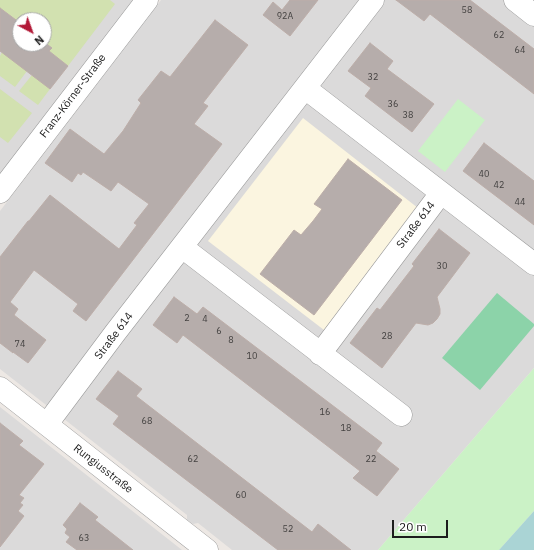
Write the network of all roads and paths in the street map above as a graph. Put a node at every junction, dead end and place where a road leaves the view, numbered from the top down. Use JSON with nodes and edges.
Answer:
{"nodes":[{"id":1,"x":147,"y":0,"type":"edge"},
{"id":2,"x":373,"y":0,"type":"edge"},
{"id":3,"x":515,"y":0,"type":"edge"},
{"id":4,"x":534,"y":15,"type":"edge"},
{"id":5,"x":305,"y":88,"type":"junction"},
{"id":6,"x":0,"y":192,"type":"edge"},
{"id":7,"x":441,"y":192,"type":"junction"},
{"id":8,"x":182,"y":247,"type":"junction"},
{"id":9,"x":534,"y":264,"type":"edge"},
{"id":10,"x":320,"y":354,"type":"junction"},
{"id":11,"x":0,"y":388,"type":"edge"},
{"id":12,"x":400,"y":415,"type":"dead end"},
{"id":13,"x":46,"y":424,"type":"junction"},
{"id":14,"x":207,"y":550,"type":"edge"}],
"edges":[{"from":1,"to":6,"type":"street","name":"Franz-Körner-Straße"},
{"from":2,"to":5,"type":"street","name":"Straße 614"},
{"from":3,"to":4,"type":"street"},
{"from":5,"to":7,"type":"street","name":"Straße 614"},
{"from":5,"to":8,"type":"street","name":"Straße 614"},
{"from":7,"to":9,"type":"street","name":"Straße 614"},
{"from":7,"to":10,"type":"street","name":"Straße 614"},
{"from":8,"to":10,"type":"street"},
{"from":8,"to":13,"type":"street","name":"Straße 614"},
{"from":10,"to":12,"type":"street"},
{"from":11,"to":13,"type":"street","name":"Rungiusstraße"},
{"from":13,"to":14,"type":"street","name":"Rungiusstraße"}]}
